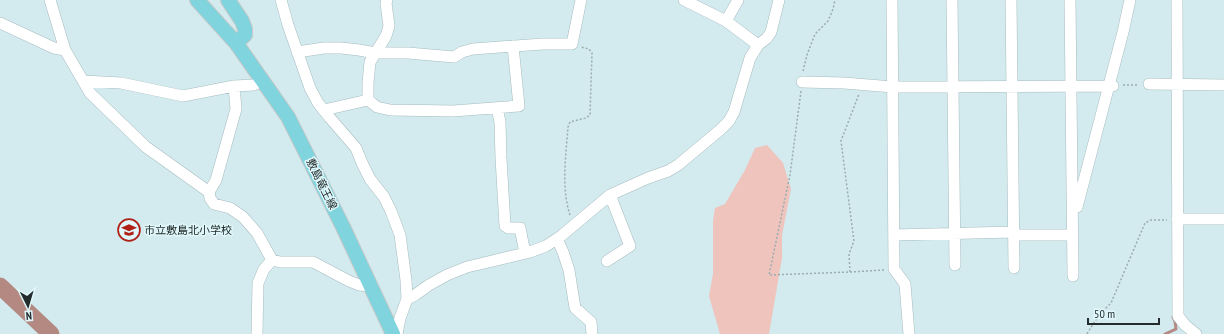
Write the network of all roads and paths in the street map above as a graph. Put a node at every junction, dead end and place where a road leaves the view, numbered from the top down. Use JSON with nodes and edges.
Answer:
{"nodes":[{"id":1,"x":50,"y":0,"type":"edge"},
{"id":2,"x":197,"y":0,"type":"edge"},
{"id":3,"x":228,"y":0,"type":"edge"},
{"id":4,"x":281,"y":0,"type":"edge"},
{"id":5,"x":387,"y":0,"type":"edge"},
{"id":6,"x":581,"y":0,"type":"edge"},
{"id":7,"x":684,"y":0,"type":"edge"},
{"id":8,"x":738,"y":0,"type":"edge"},
{"id":9,"x":779,"y":0,"type":"edge"},
{"id":10,"x":835,"y":0,"type":"edge"},
{"id":11,"x":892,"y":0,"type":"edge"},
{"id":12,"x":952,"y":0,"type":"edge"},
{"id":13,"x":1011,"y":0,"type":"edge"},
{"id":14,"x":1070,"y":0,"type":"edge"},
{"id":15,"x":1122,"y":0,"type":"edge"},
{"id":16,"x":1130,"y":0,"type":"edge"},
{"id":17,"x":1177,"y":0,"type":"edge"},
{"id":18,"x":726,"y":21,"type":"junction"},
{"id":19,"x":0,"y":24,"type":"edge"},
{"id":20,"x":1123,"y":32,"type":"junction"},
{"id":21,"x":236,"y":43,"type":"junction"},
{"id":22,"x":572,"y":44,"type":"junction"},
{"id":23,"x":758,"y":45,"type":"junction"},
{"id":24,"x":513,"y":46,"type":"junction"},
{"id":25,"x":65,"y":50,"type":"junction"},
{"id":26,"x":297,"y":52,"type":"junction"},
{"id":27,"x":375,"y":53,"type":"junction"},
{"id":28,"x":263,"y":80,"type":"junction"},
{"id":29,"x":83,"y":81,"type":"junction"},
{"id":30,"x":802,"y":82,"type":"junction"},
{"id":31,"x":863,"y":84,"type":"junction"},
{"id":32,"x":1149,"y":84,"type":"joint"},
{"id":33,"x":1177,"y":85,"type":"junction"},
{"id":34,"x":1224,"y":85,"type":"edge"},
{"id":35,"x":234,"y":86,"type":"junction"},
{"id":36,"x":1111,"y":86,"type":"junction"},
{"id":37,"x":894,"y":87,"type":"junction"},
{"id":38,"x":953,"y":87,"type":"junction"},
{"id":39,"x":1011,"y":87,"type":"junction"},
{"id":40,"x":1072,"y":87,"type":"junction"},
{"id":41,"x":368,"y":100,"type":"junction"},
{"id":42,"x":497,"y":108,"type":"junction"},
{"id":43,"x":324,"y":110,"type":"junction"},
{"id":44,"x":209,"y":192,"type":"junction"},
{"id":45,"x":610,"y":195,"type":"junction"},
{"id":46,"x":1177,"y":219,"type":"junction"},
{"id":47,"x":1224,"y":219,"type":"edge"},
{"id":48,"x":1073,"y":220,"type":"junction"},
{"id":49,"x":573,"y":226,"type":"junction"},
{"id":50,"x":954,"y":233,"type":"junction"},
{"id":51,"x":1013,"y":234,"type":"junction"},
{"id":52,"x":894,"y":235,"type":"junction"},
{"id":53,"x":1073,"y":235,"type":"junction"},
{"id":54,"x":557,"y":239,"type":"junction"},
{"id":55,"x":524,"y":253,"type":"junction"},
{"id":56,"x":272,"y":260,"type":"junction"},
{"id":57,"x":607,"y":261,"type":"dead end"},
{"id":58,"x":954,"y":265,"type":"dead end"},
{"id":59,"x":1014,"y":268,"type":"dead end"},
{"id":60,"x":894,"y":269,"type":"junction"},
{"id":61,"x":850,"y":272,"type":"junction"},
{"id":62,"x":1074,"y":276,"type":"dead end"},
{"id":63,"x":371,"y":286,"type":"junction"},
{"id":64,"x":407,"y":299,"type":"junction"},
{"id":65,"x":257,"y":334,"type":"edge"},
{"id":66,"x":393,"y":334,"type":"edge"},
{"id":67,"x":397,"y":334,"type":"edge"},
{"id":68,"x":592,"y":334,"type":"edge"},
{"id":69,"x":909,"y":334,"type":"edge"},
{"id":70,"x":1087,"y":334,"type":"edge"},
{"id":71,"x":1196,"y":334,"type":"edge"}],
"edges":[{"from":1,"to":25,"type":"street"},
{"from":2,"to":21,"type":"main road","name":"敷島竜王線"},
{"from":3,"to":21,"type":"main road"},
{"from":4,"to":26,"type":"street"},
{"from":5,"to":27,"type":"street"},
{"from":6,"to":22,"type":"street"},
{"from":7,"to":18,"type":"street"},
{"from":8,"to":18,"type":"street"},
{"from":9,"to":23,"type":"street"},
{"from":10,"to":30,"type":"path"},
{"from":11,"to":37,"type":"street"},
{"from":12,"to":38,"type":"street"},
{"from":13,"to":39,"type":"street"},
{"from":14,"to":40,"type":"street"},
{"from":15,"to":20,"type":"street"},
{"from":16,"to":20,"type":"street"},
{"from":17,"to":33,"type":"street"},
{"from":18,"to":23,"type":"street"},
{"from":19,"to":25,"type":"street"},
{"from":20,"to":36,"type":"street"},
{"from":21,"to":28,"type":"main road","name":"敷島竜王線"},
{"from":22,"to":24,"type":"street"},
{"from":22,"to":49,"type":"path"},
{"from":23,"to":45,"type":"street"},
{"from":24,"to":27,"type":"street"},
{"from":24,"to":42,"type":"street"},
{"from":25,"to":29,"type":"street"},
{"from":26,"to":27,"type":"street"},
{"from":26,"to":43,"type":"street"},
{"from":27,"to":41,"type":"street"},
{"from":28,"to":35,"type":"street"},
{"from":28,"to":63,"type":"main road","name":"敷島竜王線"},
{"from":29,"to":35,"type":"street"},
{"from":29,"to":44,"type":"street"},
{"from":30,"to":31,"type":"street"},
{"from":30,"to":61,"type":"path"},
{"from":31,"to":37,"type":"street"},
{"from":31,"to":61,"type":"path"},
{"from":32,"to":33,"type":"street"},
{"from":32,"to":36,"type":"path"},
{"from":33,"to":34,"type":"street"},
{"from":33,"to":46,"type":"street"},
{"from":35,"to":44,"type":"street"},
{"from":36,"to":40,"type":"street"},
{"from":36,"to":48,"type":"street"},
{"from":37,"to":38,"type":"street"},
{"from":37,"to":52,"type":"street"},
{"from":38,"to":39,"type":"street"},
{"from":38,"to":50,"type":"street"},
{"from":39,"to":40,"type":"street"},
{"from":39,"to":51,"type":"street"},
{"from":40,"to":48,"type":"street"},
{"from":41,"to":42,"type":"street"},
{"from":41,"to":43,"type":"street"},
{"from":42,"to":55,"type":"street"},
{"from":43,"to":64,"type":"street"},
{"from":44,"to":56,"type":"street"},
{"from":45,"to":49,"type":"street"},
{"from":45,"to":57,"type":"street"},
{"from":46,"to":47,"type":"street"},
{"from":46,"to":70,"type":"path"},
{"from":46,"to":71,"type":"street"},
{"from":48,"to":53,"type":"street"},
{"from":49,"to":54,"type":"street"},
{"from":50,"to":51,"type":"street"},
{"from":50,"to":52,"type":"street"},
{"from":50,"to":58,"type":"street"},
{"from":51,"to":53,"type":"street"},
{"from":51,"to":59,"type":"street"},
{"from":52,"to":60,"type":"street"},
{"from":53,"to":62,"type":"street"},
{"from":54,"to":55,"type":"street"},
{"from":54,"to":68,"type":"street"},
{"from":55,"to":64,"type":"street"},
{"from":56,"to":63,"type":"street"},
{"from":56,"to":65,"type":"street"},
{"from":60,"to":61,"type":"path"},
{"from":60,"to":69,"type":"street"},
{"from":63,"to":66,"type":"main road","name":"敷島竜王線"},
{"from":64,"to":67,"type":"street"}]}
